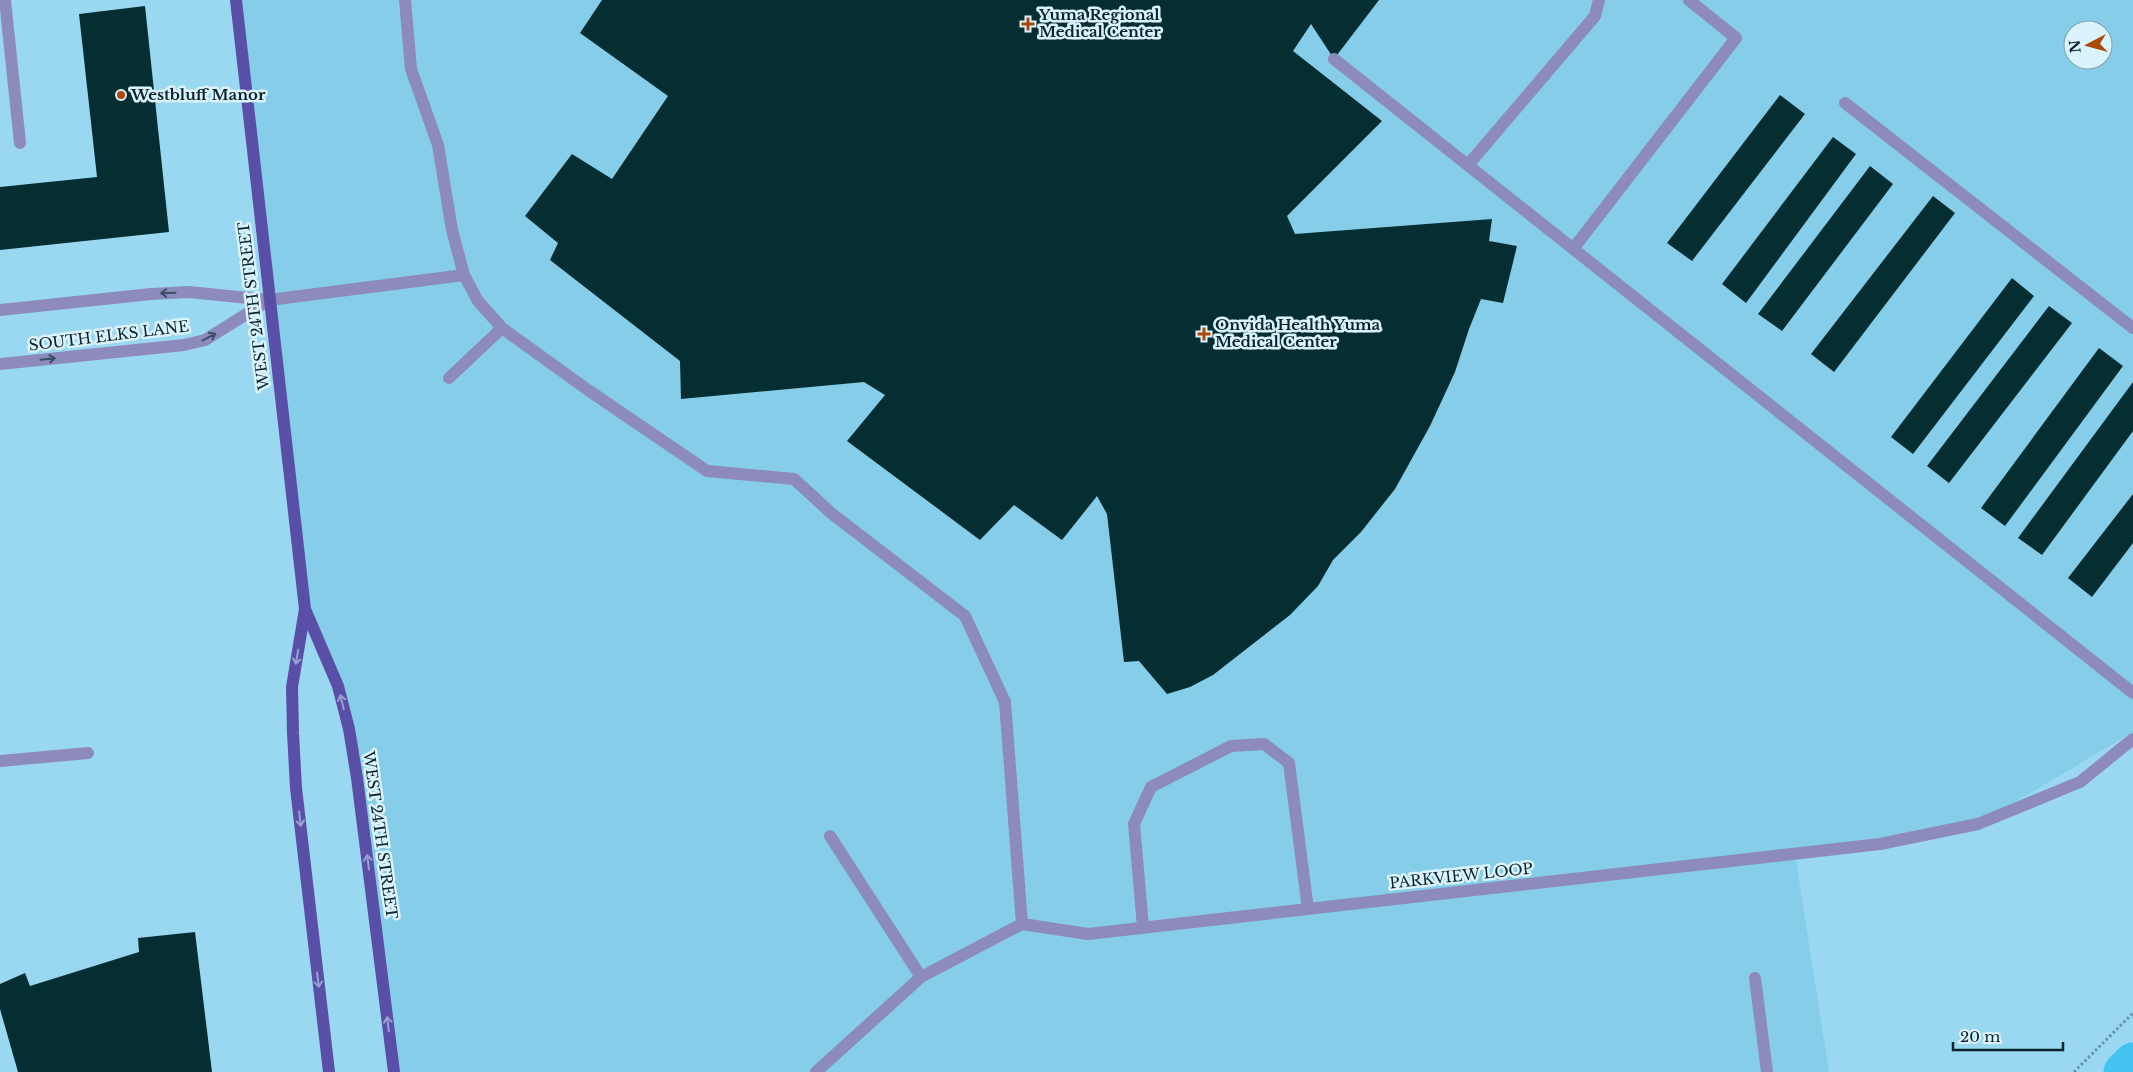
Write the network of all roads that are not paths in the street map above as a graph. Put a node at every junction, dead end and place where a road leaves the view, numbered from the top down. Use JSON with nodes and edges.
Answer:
{"nodes":[{"id":1,"x":5,"y":0,"type":"edge"},
{"id":2,"x":236,"y":0,"type":"edge"},
{"id":3,"x":405,"y":0,"type":"edge"},
{"id":4,"x":1599,"y":0,"type":"edge"},
{"id":5,"x":1689,"y":0,"type":"edge"},
{"id":6,"x":1334,"y":59,"type":"dead end"},
{"id":7,"x":1845,"y":103,"type":"dead end"},
{"id":8,"x":20,"y":143,"type":"dead end"},
{"id":9,"x":1468,"y":165,"type":"junction"},
{"id":10,"x":1573,"y":249,"type":"junction"},
{"id":11,"x":464,"y":275,"type":"junction"},
{"id":12,"x":269,"y":300,"type":"junction"},
{"id":13,"x":0,"y":310,"type":"edge"},
{"id":14,"x":502,"y":328,"type":"junction"},
{"id":15,"x":2133,"y":328,"type":"edge"},
{"id":16,"x":0,"y":364,"type":"edge"},
{"id":17,"x":449,"y":378,"type":"dead end"},
{"id":18,"x":305,"y":609,"type":"junction"},
{"id":19,"x":2133,"y":693,"type":"edge"},
{"id":20,"x":2133,"y":739,"type":"edge"},
{"id":21,"x":88,"y":753,"type":"dead end"},
{"id":22,"x":0,"y":761,"type":"edge"},
{"id":23,"x":830,"y":836,"type":"dead end"},
{"id":24,"x":1308,"y":909,"type":"junction"},
{"id":25,"x":1022,"y":924,"type":"junction"},
{"id":26,"x":1143,"y":927,"type":"junction"},
{"id":27,"x":921,"y":977,"type":"junction"},
{"id":28,"x":1755,"y":978,"type":"dead end"},
{"id":29,"x":329,"y":1072,"type":"edge"},
{"id":30,"x":394,"y":1072,"type":"edge"},
{"id":31,"x":816,"y":1072,"type":"edge"},
{"id":32,"x":1767,"y":1072,"type":"edge"}],
"edges":[{"from":1,"to":8,"type":"street"},
{"from":2,"to":12,"type":"main road","name":"WEST 24TH STREET"},
{"from":3,"to":11,"type":"street"},
{"from":4,"to":9,"type":"street"},
{"from":5,"to":10,"type":"street"},
{"from":6,"to":9,"type":"street"},
{"from":7,"to":15,"type":"street"},
{"from":9,"to":10,"type":"street"},
{"from":10,"to":19,"type":"street"},
{"from":11,"to":12,"type":"street"},
{"from":11,"to":14,"type":"street"},
{"from":12,"to":13,"type":"street","one_way":true},
{"from":16,"to":12,"type":"street","name":"SOUTH ELKS LANE","one_way":true},
{"from":12,"to":18,"type":"main road","name":"WEST 24TH STREET"},
{"from":14,"to":17,"type":"street"},
{"from":14,"to":25,"type":"street"},
{"from":18,"to":29,"type":"main road","name":"WEST 24TH STREET","one_way":true},
{"from":30,"to":18,"type":"main road","name":"WEST 24TH STREET","one_way":true},
{"from":20,"to":24,"type":"street","name":"PARKVIEW LOOP"},
{"from":21,"to":22,"type":"street"},
{"from":23,"to":27,"type":"street"},
{"from":24,"to":26,"type":"street","name":"PARKVIEW LOOP"},
{"from":24,"to":26,"type":"street"},
{"from":25,"to":26,"type":"street","name":"PARKVIEW LOOP"},
{"from":25,"to":27,"type":"street"},
{"from":27,"to":31,"type":"street"},
{"from":28,"to":32,"type":"street"}]}
